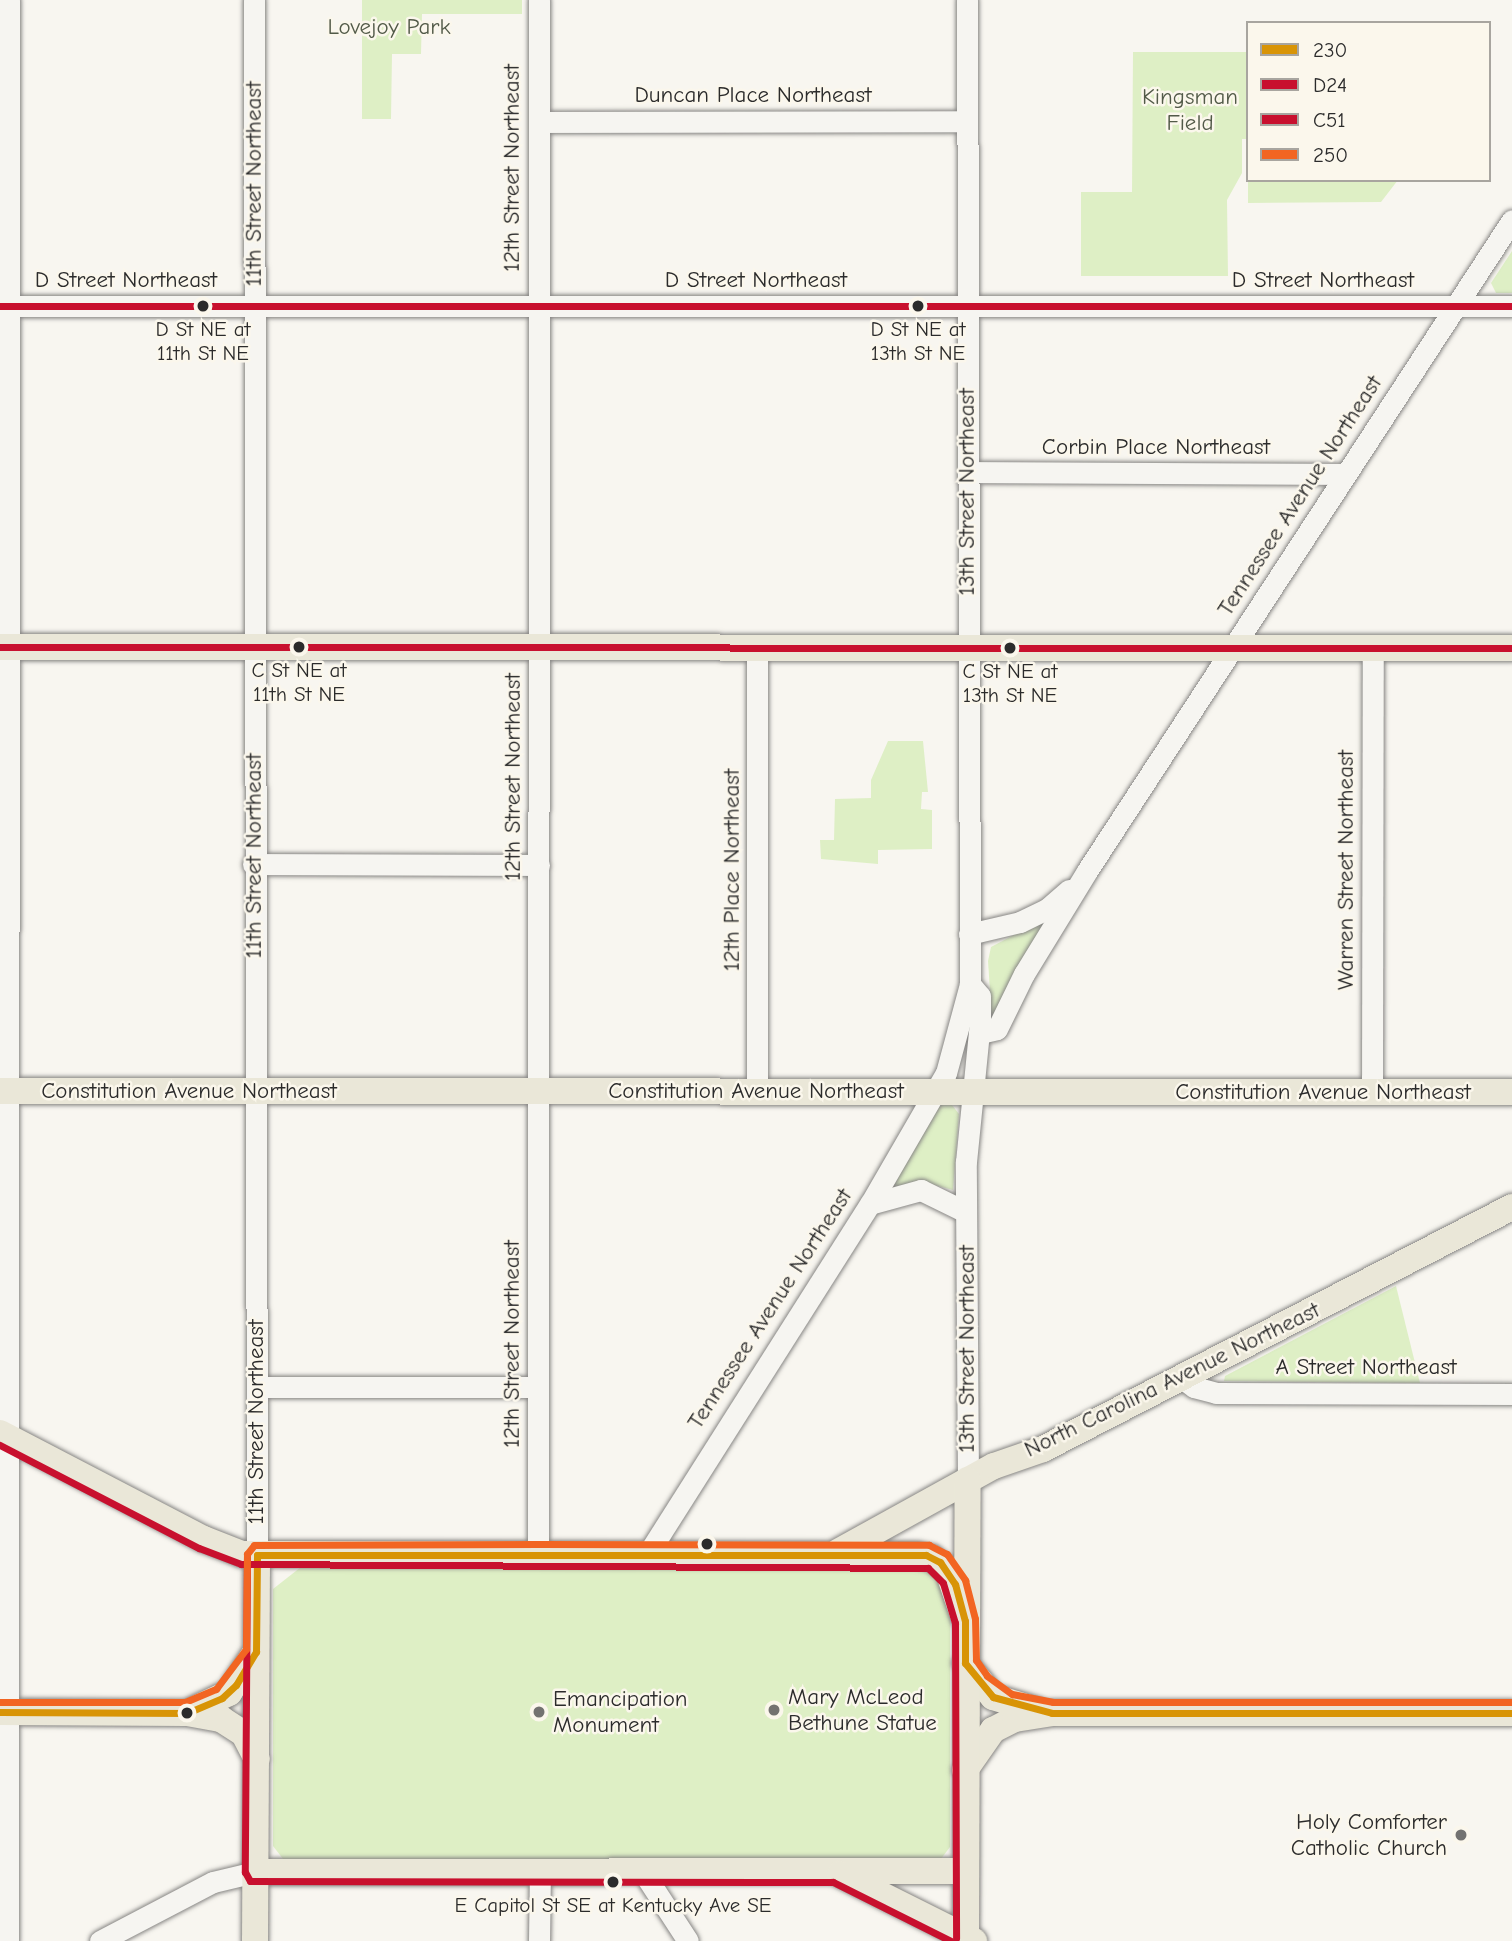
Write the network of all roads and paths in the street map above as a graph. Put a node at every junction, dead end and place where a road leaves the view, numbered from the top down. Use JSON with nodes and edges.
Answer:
{"nodes":[{"id":1,"x":9,"y":0,"type":"edge"},
{"id":2,"x":254,"y":0,"type":"edge"},
{"id":3,"x":539,"y":0,"type":"edge"},
{"id":4,"x":967,"y":0,"type":"edge"},
{"id":5,"x":967,"y":121,"type":"junction"},
{"id":6,"x":539,"y":122,"type":"junction"},
{"id":7,"x":1512,"y":220,"type":"edge"},
{"id":8,"x":4,"y":306,"type":"edge"},
{"id":9,"x":255,"y":306,"type":"junction"},
{"id":10,"x":539,"y":306,"type":"junction"},
{"id":11,"x":966,"y":306,"type":"junction"},
{"id":12,"x":1456,"y":306,"type":"junction"},
{"id":13,"x":1512,"y":306,"type":"edge"},
{"id":14,"x":968,"y":472,"type":"junction"},
{"id":15,"x":1343,"y":474,"type":"junction"},
{"id":16,"x":4,"y":647,"type":"edge"},
{"id":17,"x":254,"y":648,"type":"junction"},
{"id":18,"x":540,"y":648,"type":"junction"},
{"id":19,"x":757,"y":648,"type":"junction"},
{"id":20,"x":967,"y":648,"type":"junction"},
{"id":21,"x":1233,"y":648,"type":"junction"},
{"id":22,"x":1373,"y":648,"type":"junction"},
{"id":23,"x":1512,"y":648,"type":"edge"},
{"id":24,"x":254,"y":864,"type":"junction"},
{"id":25,"x":539,"y":864,"type":"junction"},
{"id":26,"x":1087,"y":871,"type":"junction"},
{"id":27,"x":969,"y":934,"type":"junction"},
{"id":28,"x":971,"y":984,"type":"junction"},
{"id":29,"x":980,"y":1033,"type":"junction"},
{"id":30,"x":4,"y":1091,"type":"edge"},
{"id":31,"x":256,"y":1091,"type":"junction"},
{"id":32,"x":539,"y":1091,"type":"junction"},
{"id":33,"x":757,"y":1091,"type":"junction"},
{"id":34,"x":935,"y":1091,"type":"junction"},
{"id":35,"x":974,"y":1091,"type":"junction"},
{"id":36,"x":1372,"y":1092,"type":"junction"},
{"id":37,"x":1512,"y":1092,"type":"edge"},
{"id":38,"x":870,"y":1204,"type":"junction"},
{"id":39,"x":1512,"y":1206,"type":"edge"},
{"id":40,"x":966,"y":1212,"type":"junction"},
{"id":41,"x":1182,"y":1378,"type":"junction"},
{"id":42,"x":4,"y":1387,"type":"edge"},
{"id":43,"x":257,"y":1387,"type":"junction"},
{"id":44,"x":538,"y":1387,"type":"junction"},
{"id":45,"x":1512,"y":1394,"type":"edge"},
{"id":46,"x":4,"y":1434,"type":"edge"},
{"id":47,"x":968,"y":1480,"type":"junction"},
{"id":48,"x":538,"y":1554,"type":"junction"},
{"id":49,"x":257,"y":1555,"type":"junction"},
{"id":50,"x":647,"y":1555,"type":"junction"},
{"id":51,"x":833,"y":1555,"type":"junction"},
{"id":52,"x":965,"y":1621,"type":"junction"},
{"id":53,"x":256,"y":1652,"type":"junction"},
{"id":54,"x":965,"y":1664,"type":"junction"},
{"id":55,"x":4,"y":1712,"type":"edge"},
{"id":56,"x":187,"y":1713,"type":"junction"},
{"id":57,"x":1052,"y":1713,"type":"junction"},
{"id":58,"x":1512,"y":1713,"type":"edge"},
{"id":59,"x":257,"y":1759,"type":"junction"},
{"id":60,"x":965,"y":1770,"type":"junction"},
{"id":61,"x":835,"y":1871,"type":"junction"},
{"id":62,"x":965,"y":1871,"type":"junction"},
{"id":63,"x":255,"y":1872,"type":"junction"},
{"id":64,"x":540,"y":1872,"type":"junction"},
{"id":65,"x":643,"y":1872,"type":"junction"},
{"id":66,"x":968,"y":1940,"type":"edge"},
{"id":67,"x":8,"y":1941,"type":"edge"},
{"id":68,"x":100,"y":1941,"type":"edge"},
{"id":69,"x":255,"y":1941,"type":"edge"},
{"id":70,"x":540,"y":1941,"type":"edge"},
{"id":71,"x":688,"y":1941,"type":"edge"}],
"edges":[{"from":1,"to":8,"type":"street"},
{"from":2,"to":9,"type":"street","name":"11th Street Northeast"},
{"from":3,"to":6,"type":"street","name":"12th Street Northeast"},
{"from":4,"to":5,"type":"street","name":"13th Street Northeast"},
{"from":5,"to":6,"type":"street","name":"Duncan Place Northeast"},
{"from":5,"to":11,"type":"street","name":"13th Street Northeast"},
{"from":6,"to":10,"type":"street","name":"12th Street Northeast"},
{"from":7,"to":12,"type":"street","name":"Tennessee Avenue Northeast"},
{"from":8,"to":9,"type":"street","name":"D Street Northeast"},
{"from":8,"to":16,"type":"street"},
{"from":9,"to":10,"type":"street","name":"D Street Northeast"},
{"from":9,"to":17,"type":"street","name":"11th Street Northeast"},
{"from":10,"to":11,"type":"street","name":"D Street Northeast"},
{"from":10,"to":18,"type":"street","name":"12th Street Northeast"},
{"from":11,"to":12,"type":"street","name":"D Street Northeast"},
{"from":11,"to":14,"type":"street","name":"13th Street Northeast"},
{"from":12,"to":13,"type":"street","name":"D Street Northeast"},
{"from":12,"to":15,"type":"street","name":"Tennessee Avenue Northeast"},
{"from":14,"to":15,"type":"street","name":"Corbin Place Northeast"},
{"from":14,"to":20,"type":"street","name":"13th Street Northeast"},
{"from":15,"to":21,"type":"street","name":"Tennessee Avenue Northeast"},
{"from":16,"to":17,"type":"main road"},
{"from":16,"to":30,"type":"street"},
{"from":17,"to":18,"type":"main road"},
{"from":17,"to":24,"type":"street","name":"11th Street Northeast"},
{"from":18,"to":19,"type":"main road"},
{"from":18,"to":25,"type":"street","name":"12th Street Northeast"},
{"from":19,"to":20,"type":"main road"},
{"from":19,"to":33,"type":"street","name":"12th Place Northeast"},
{"from":20,"to":21,"type":"main road"},
{"from":20,"to":27,"type":"street","name":"13th Street Northeast"},
{"from":21,"to":22,"type":"main road"},
{"from":21,"to":26,"type":"street","name":"Tennessee Avenue Northeast"},
{"from":22,"to":23,"type":"main road"},
{"from":22,"to":36,"type":"street","name":"Warren Street Northeast"},
{"from":24,"to":25,"type":"street"},
{"from":24,"to":31,"type":"street","name":"11th Street Northeast"},
{"from":25,"to":32,"type":"street","name":"12th Street Northeast"},
{"from":26,"to":27,"type":"street","name":"Tennessee Avenue Northeast"},
{"from":26,"to":29,"type":"street","name":"Tennessee Avenue Northeast"},
{"from":27,"to":28,"type":"street","name":"13th Street Northeast"},
{"from":28,"to":29,"type":"street","name":"13th Street Northeast"},
{"from":28,"to":34,"type":"street","name":"13th Street Northeast"},
{"from":29,"to":35,"type":"street","name":"13th Street Northeast"},
{"from":30,"to":31,"type":"main road","name":"Constitution Avenue Northeast"},
{"from":30,"to":42,"type":"street"},
{"from":31,"to":32,"type":"main road","name":"Constitution Avenue Northeast"},
{"from":31,"to":43,"type":"street","name":"11th Street Northeast"},
{"from":32,"to":33,"type":"main road","name":"Constitution Avenue Northeast"},
{"from":32,"to":44,"type":"street","name":"12th Street Northeast"},
{"from":33,"to":34,"type":"main road","name":"Constitution Avenue Northeast"},
{"from":34,"to":35,"type":"main road","name":"Constitution Avenue Northeast"},
{"from":34,"to":38,"type":"street","name":"Tennessee Avenue Northeast"},
{"from":35,"to":36,"type":"main road","name":"Constitution Avenue Northeast"},
{"from":35,"to":40,"type":"street","name":"13th Street Northeast"},
{"from":36,"to":37,"type":"main road","name":"Constitution Avenue Northeast"},
{"from":38,"to":40,"type":"street"},
{"from":38,"to":50,"type":"street","name":"Tennessee Avenue Northeast"},
{"from":39,"to":41,"type":"main road","name":"North Carolina Avenue Northeast"},
{"from":40,"to":47,"type":"street","name":"13th Street Northeast"},
{"from":41,"to":45,"type":"street","name":"A Street Northeast"},
{"from":41,"to":47,"type":"main road","name":"North Carolina Avenue Northeast"},
{"from":42,"to":46,"type":"street"},
{"from":43,"to":44,"type":"street"},
{"from":43,"to":49,"type":"street","name":"11th Street Northeast"},
{"from":44,"to":48,"type":"street","name":"12th Street Northeast"},
{"from":46,"to":49,"type":"main road"},
{"from":46,"to":55,"type":"street"},
{"from":47,"to":51,"type":"main road","name":"North Carolina Avenue Northeast"},
{"from":47,"to":52,"type":"main road","name":"13th Street Northeast"},
{"from":48,"to":49,"type":"main road"},
{"from":48,"to":50,"type":"main road"},
{"from":49,"to":53,"type":"main road","name":"11th Street Northeast"},
{"from":50,"to":51,"type":"main road"},
{"from":51,"to":52,"type":"main road"},
{"from":52,"to":54,"type":"main road","name":"13th Street Northeast"},
{"from":53,"to":56,"type":"main road"},
{"from":53,"to":59,"type":"main road","name":"11th Street Northeast"},
{"from":54,"to":57,"type":"main road"},
{"from":54,"to":60,"type":"main road","name":"13th Street Northeast"},
{"from":55,"to":56,"type":"main road"},
{"from":55,"to":67,"type":"street"},
{"from":56,"to":59,"type":"main road"},
{"from":57,"to":58,"type":"main road"},
{"from":57,"to":60,"type":"main road"},
{"from":59,"to":63,"type":"main road","name":"11th Street Northeast"},
{"from":60,"to":62,"type":"main road","name":"13th Street Northeast"},
{"from":61,"to":62,"type":"main road"},
{"from":61,"to":65,"type":"main road"},
{"from":61,"to":66,"type":"main road"},
{"from":62,"to":66,"type":"main road","name":"13th Street Northeast"},
{"from":63,"to":64,"type":"main road"},
{"from":63,"to":68,"type":"street"},
{"from":63,"to":69,"type":"main road","name":"11th Street Northeast"},
{"from":64,"to":65,"type":"main road"},
{"from":64,"to":70,"type":"street"},
{"from":65,"to":71,"type":"street"}]}
